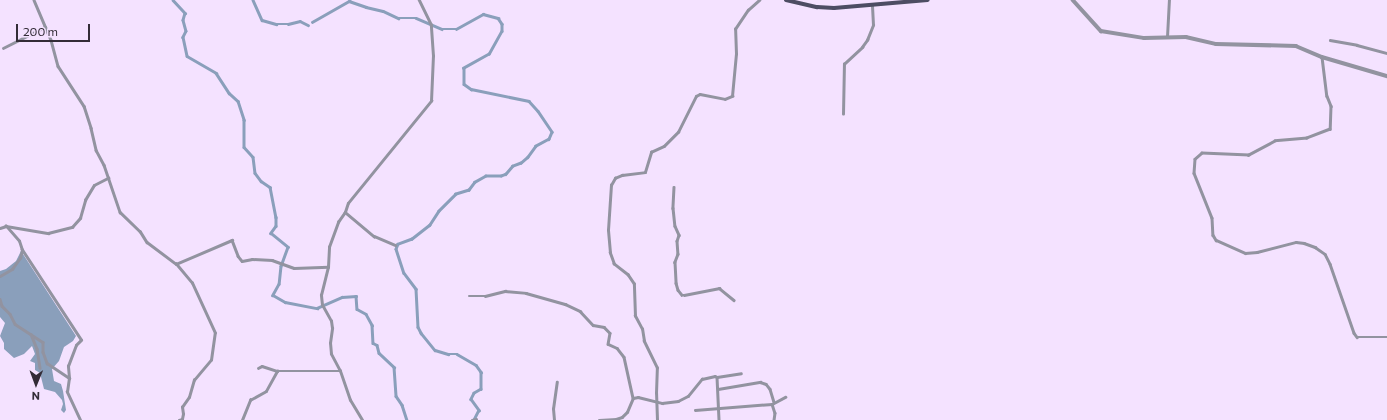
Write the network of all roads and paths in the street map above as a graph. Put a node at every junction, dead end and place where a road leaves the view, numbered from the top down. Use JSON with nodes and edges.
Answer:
{"nodes":[{"id":1,"x":34,"y":0,"type":"edge"},
{"id":2,"x":419,"y":0,"type":"edge"},
{"id":3,"x":759,"y":0,"type":"edge"},
{"id":4,"x":786,"y":0,"type":"edge"},
{"id":5,"x":926,"y":0,"type":"edge"},
{"id":6,"x":1073,"y":0,"type":"edge"},
{"id":7,"x":1169,"y":0,"type":"edge"},
{"id":8,"x":872,"y":5,"type":"junction"},
{"id":9,"x":45,"y":27,"type":"junction"},
{"id":10,"x":1167,"y":37,"type":"junction"},
{"id":11,"x":1330,"y":40,"type":"dead end"},
{"id":12,"x":3,"y":48,"type":"dead end"},
{"id":13,"x":1387,"y":53,"type":"edge"},
{"id":14,"x":1322,"y":57,"type":"junction"},
{"id":15,"x":1387,"y":76,"type":"edge"},
{"id":16,"x":843,"y":114,"type":"dead end"},
{"id":17,"x":108,"y":178,"type":"junction"},
{"id":18,"x":674,"y":187,"type":"dead end"},
{"id":19,"x":345,"y":212,"type":"junction"},
{"id":20,"x":6,"y":226,"type":"junction"},
{"id":21,"x":0,"y":228,"type":"edge"},
{"id":22,"x":395,"y":245,"type":"dead end"},
{"id":23,"x":22,"y":250,"type":"junction"},
{"id":24,"x":176,"y":264,"type":"junction"},
{"id":25,"x":328,"y":267,"type":"junction"},
{"id":26,"x":0,"y":276,"type":"edge"},
{"id":27,"x":470,"y":296,"type":"dead end"},
{"id":28,"x":0,"y":299,"type":"edge"},
{"id":29,"x":734,"y":300,"type":"dead end"},
{"id":30,"x":31,"y":334,"type":"junction"},
{"id":31,"x":1387,"y":337,"type":"edge"},
{"id":32,"x":40,"y":368,"type":"dead end"},
{"id":33,"x":258,"y":368,"type":"dead end"},
{"id":34,"x":277,"y":371,"type":"junction"},
{"id":35,"x":340,"y":371,"type":"junction"},
{"id":36,"x":742,"y":373,"type":"dead end"},
{"id":37,"x":717,"y":377,"type":"junction"},
{"id":38,"x":69,"y":378,"type":"junction"},
{"id":39,"x":557,"y":382,"type":"dead end"},
{"id":40,"x":718,"y":389,"type":"junction"},
{"id":41,"x":785,"y":397,"type":"dead end"},
{"id":42,"x":633,"y":398,"type":"junction"},
{"id":43,"x":656,"y":401,"type":"junction"},
{"id":44,"x":773,"y":403,"type":"junction"},
{"id":45,"x":719,"y":408,"type":"junction"},
{"id":46,"x":695,"y":410,"type":"dead end"},
{"id":47,"x":80,"y":420,"type":"edge"},
{"id":48,"x":179,"y":420,"type":"edge"},
{"id":49,"x":242,"y":420,"type":"edge"},
{"id":50,"x":362,"y":420,"type":"edge"},
{"id":51,"x":554,"y":420,"type":"edge"},
{"id":52,"x":599,"y":420,"type":"edge"},
{"id":53,"x":657,"y":420,"type":"edge"},
{"id":54,"x":719,"y":420,"type":"edge"},
{"id":55,"x":774,"y":420,"type":"edge"}],
"edges":[{"from":1,"to":9,"type":"street"},
{"from":2,"to":19,"type":"street"},
{"from":3,"to":43,"type":"street"},
{"from":4,"to":8,"type":"main road"},
{"from":5,"to":8,"type":"main road"},
{"from":6,"to":10,"type":"street"},
{"from":7,"to":10,"type":"street"},
{"from":8,"to":16,"type":"street"},
{"from":9,"to":12,"type":"street"},
{"from":9,"to":17,"type":"street"},
{"from":10,"to":14,"type":"street"},
{"from":11,"to":13,"type":"street"},
{"from":14,"to":15,"type":"street"},
{"from":14,"to":31,"type":"street"},
{"from":17,"to":20,"type":"street"},
{"from":17,"to":24,"type":"street"},
{"from":18,"to":29,"type":"street"},
{"from":19,"to":22,"type":"street"},
{"from":19,"to":25,"type":"street"},
{"from":20,"to":21,"type":"street"},
{"from":20,"to":23,"type":"street"},
{"from":23,"to":26,"type":"street"},
{"from":23,"to":38,"type":"street"},
{"from":24,"to":25,"type":"street"},
{"from":24,"to":48,"type":"street"},
{"from":25,"to":35,"type":"street"},
{"from":27,"to":42,"type":"street"},
{"from":28,"to":30,"type":"street"},
{"from":30,"to":32,"type":"street"},
{"from":30,"to":38,"type":"street"},
{"from":33,"to":34,"type":"street"},
{"from":34,"to":35,"type":"street"},
{"from":34,"to":49,"type":"street"},
{"from":35,"to":50,"type":"street"},
{"from":36,"to":37,"type":"street"},
{"from":37,"to":40,"type":"street"},
{"from":37,"to":43,"type":"street"},
{"from":38,"to":47,"type":"street"},
{"from":39,"to":51,"type":"street"},
{"from":40,"to":44,"type":"street"},
{"from":40,"to":45,"type":"street"},
{"from":41,"to":44,"type":"street"},
{"from":42,"to":43,"type":"street"},
{"from":42,"to":52,"type":"street"},
{"from":43,"to":53,"type":"street"},
{"from":44,"to":45,"type":"street"},
{"from":44,"to":55,"type":"street"},
{"from":45,"to":46,"type":"street"},
{"from":45,"to":54,"type":"street"}]}
